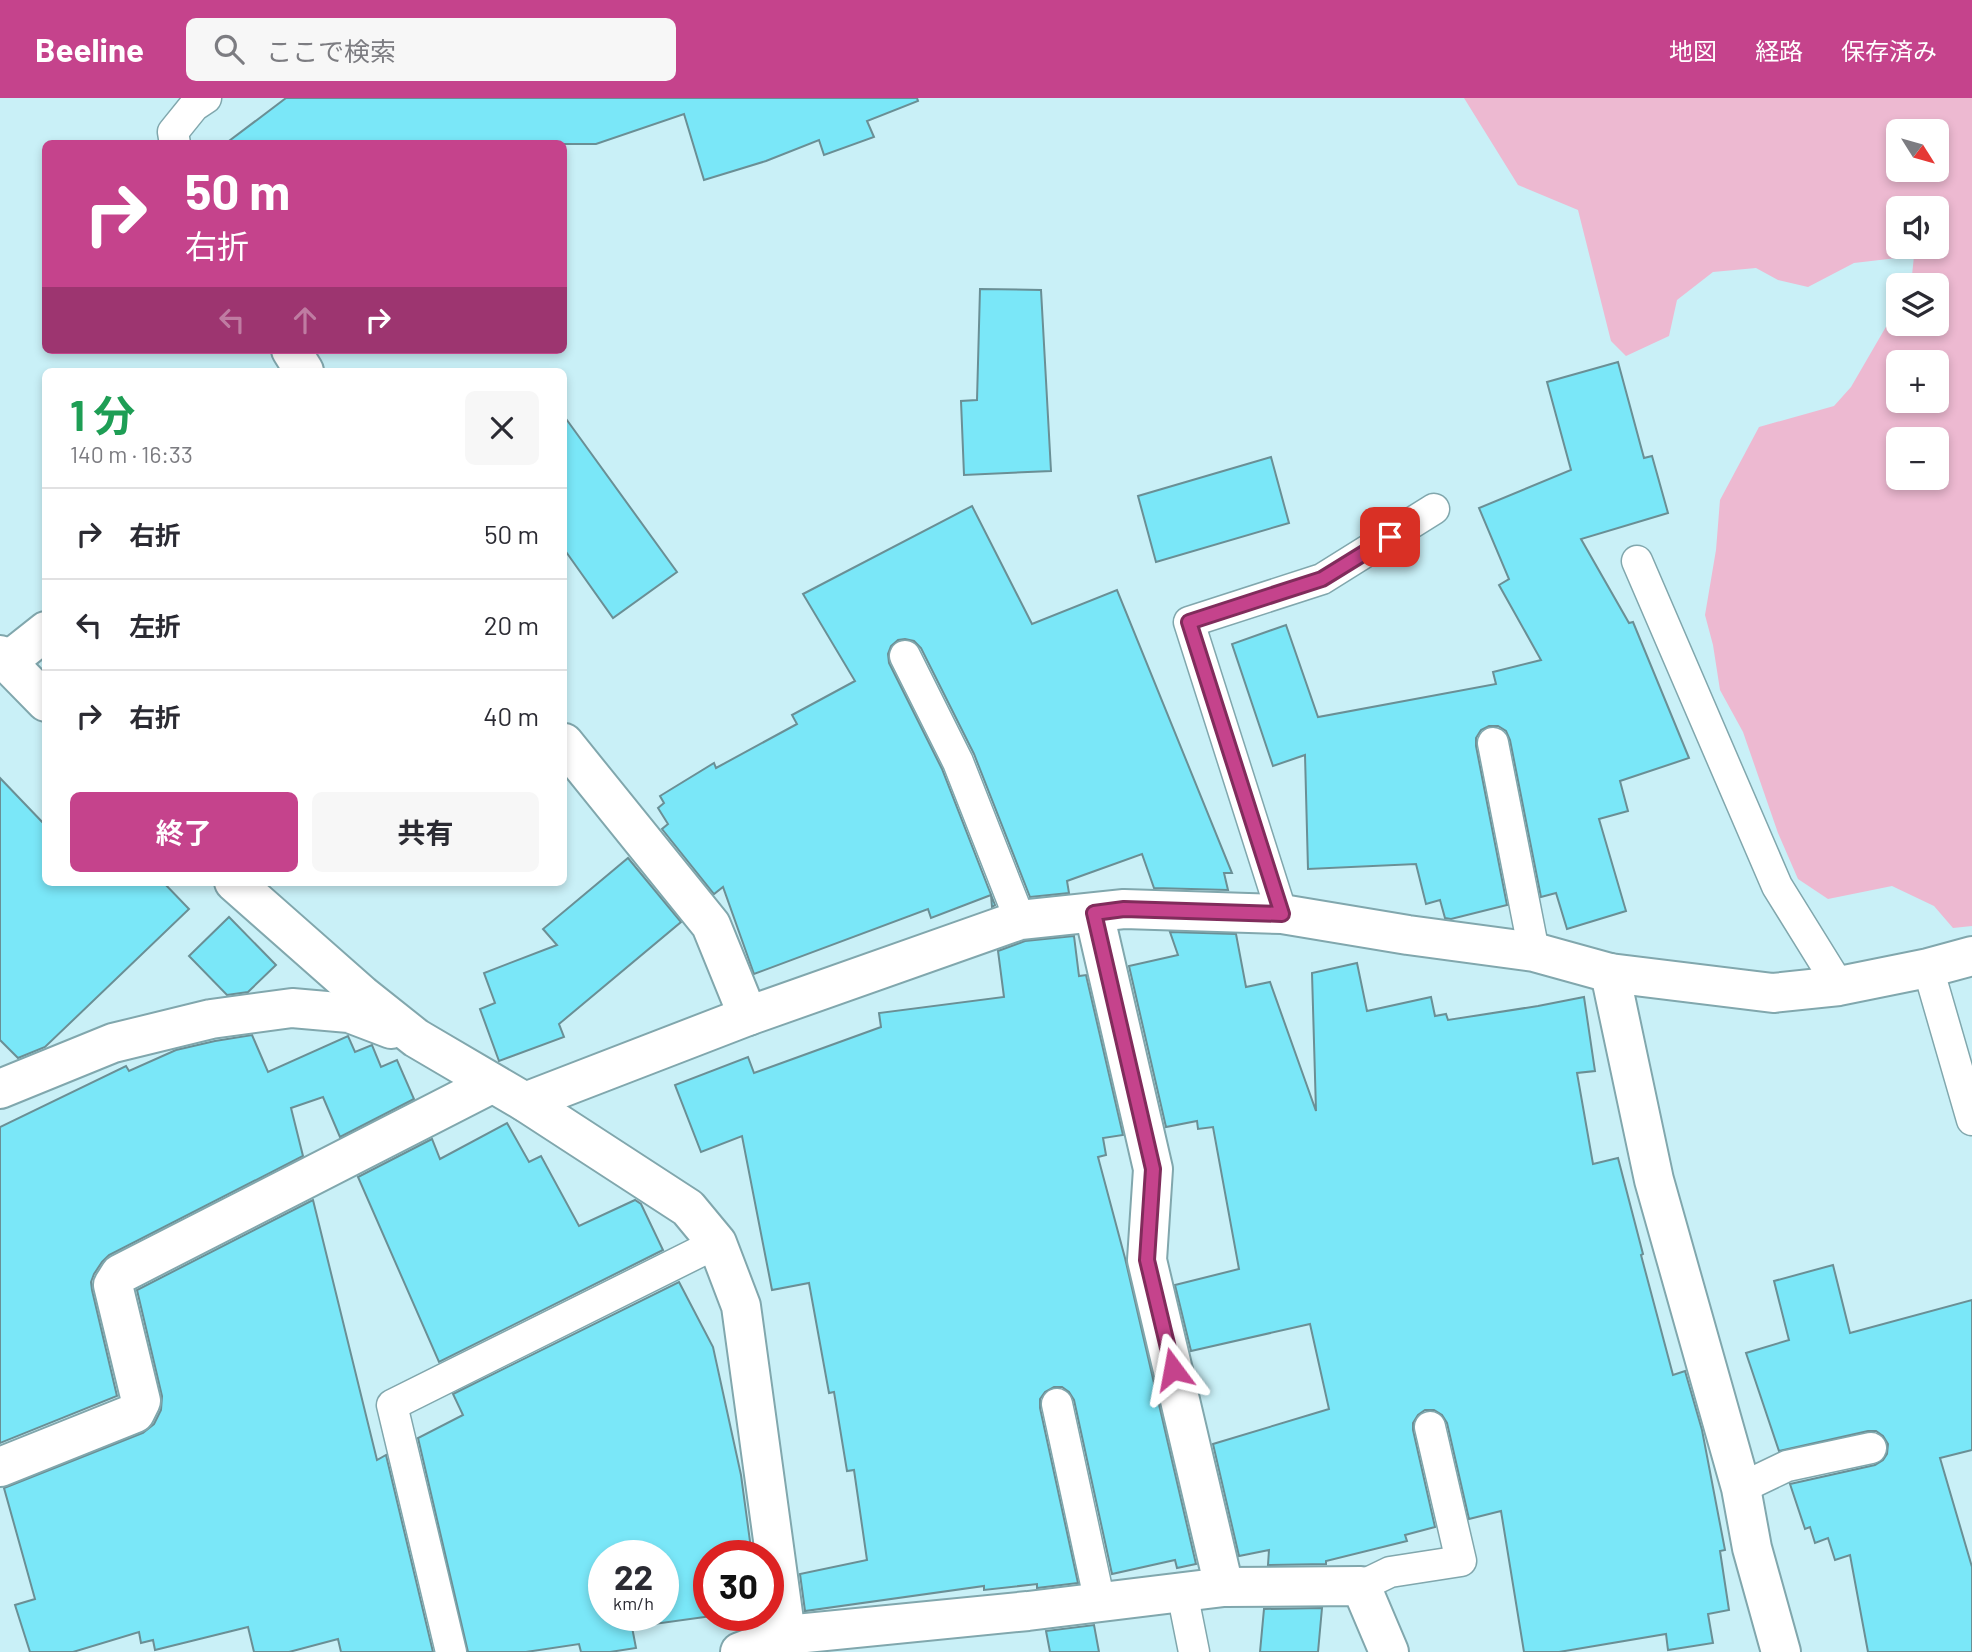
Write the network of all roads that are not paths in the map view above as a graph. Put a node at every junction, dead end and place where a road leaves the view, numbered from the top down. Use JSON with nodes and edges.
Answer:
{"nodes":[{"id":1,"x":206,"y":98,"type":"edge"},
{"id":2,"x":175,"y":140,"type":"edge"},
{"id":3,"x":1434,"y":509,"type":"dead end"},
{"id":4,"x":1637,"y":561,"type":"dead end"},
{"id":5,"x":42,"y":634,"type":"edge"},
{"id":6,"x":905,"y":656,"type":"dead end"},
{"id":7,"x":4,"y":659,"type":"edge"},
{"id":8,"x":42,"y":698,"type":"edge"},
{"id":9,"x":1493,"y":743,"type":"dead end"},
{"id":10,"x":567,"y":747,"type":"edge"},
{"id":11,"x":239,"y":886,"type":"edge"},
{"id":12,"x":1094,"y":913,"type":"junction"},
{"id":13,"x":1282,"y":914,"type":"junction"},
{"id":14,"x":1020,"y":920,"type":"junction"},
{"id":15,"x":1534,"y":952,"type":"junction"},
{"id":16,"x":1972,"y":956,"type":"edge"},
{"id":17,"x":1928,"y":968,"type":"junction"},
{"id":18,"x":1610,"y":973,"type":"junction"},
{"id":19,"x":1839,"y":986,"type":"junction"},
{"id":20,"x":747,"y":1016,"type":"junction"},
{"id":21,"x":416,"y":1038,"type":"junction"},
{"id":22,"x":491,"y":1084,"type":"junction"},
{"id":23,"x":0,"y":1089,"type":"edge"},
{"id":24,"x":525,"y":1102,"type":"junction"},
{"id":25,"x":1972,"y":1120,"type":"edge"},
{"id":26,"x":717,"y":1243,"type":"junction"},
{"id":27,"x":1056,"y":1404,"type":"dead end"},
{"id":28,"x":1430,"y":1427,"type":"dead end"},
{"id":29,"x":1871,"y":1448,"type":"dead end"},
{"id":30,"x":0,"y":1467,"type":"edge"},
{"id":31,"x":1741,"y":1488,"type":"junction"},
{"id":32,"x":1361,"y":1586,"type":"junction"},
{"id":33,"x":1224,"y":1587,"type":"junction"},
{"id":34,"x":1182,"y":1592,"type":"junction"},
{"id":35,"x":1100,"y":1603,"type":"junction"},
{"id":36,"x":786,"y":1644,"type":"edge"},
{"id":37,"x":451,"y":1652,"type":"edge"},
{"id":38,"x":740,"y":1652,"type":"edge"},
{"id":39,"x":1194,"y":1652,"type":"edge"},
{"id":40,"x":1389,"y":1652,"type":"edge"},
{"id":41,"x":1781,"y":1652,"type":"edge"}],
"edges":[{"from":1,"to":2,"type":"lane"},
{"from":3,"to":13,"type":"lane"},
{"from":4,"to":19,"type":"lane"},
{"from":5,"to":7,"type":"street"},
{"from":6,"to":14,"type":"lane"},
{"from":7,"to":8,"type":"street"},
{"from":9,"to":15,"type":"lane"},
{"from":10,"to":20,"type":"street"},
{"from":11,"to":21,"type":"street"},
{"from":12,"to":13,"type":"street"},
{"from":12,"to":14,"type":"street"},
{"from":12,"to":33,"type":"street"},
{"from":13,"to":15,"type":"street"},
{"from":14,"to":20,"type":"street"},
{"from":15,"to":18,"type":"street"},
{"from":16,"to":17,"type":"street"},
{"from":17,"to":19,"type":"street"},
{"from":17,"to":25,"type":"lane"},
{"from":18,"to":19,"type":"street"},
{"from":18,"to":31,"type":"street"},
{"from":20,"to":24,"type":"street"},
{"from":21,"to":22,"type":"street"},
{"from":21,"to":23,"type":"street"},
{"from":22,"to":24,"type":"street"},
{"from":22,"to":30,"type":"street"},
{"from":24,"to":26,"type":"street"},
{"from":26,"to":36,"type":"street"},
{"from":26,"to":37,"type":"lane"},
{"from":27,"to":35,"type":"lane"},
{"from":28,"to":32,"type":"lane"},
{"from":29,"to":31,"type":"lane"},
{"from":31,"to":41,"type":"street"},
{"from":32,"to":33,"type":"street"},
{"from":32,"to":40,"type":"street"},
{"from":33,"to":34,"type":"street"},
{"from":34,"to":35,"type":"street"},
{"from":34,"to":39,"type":"lane"},
{"from":35,"to":36,"type":"street"},
{"from":36,"to":38,"type":"street"}]}
